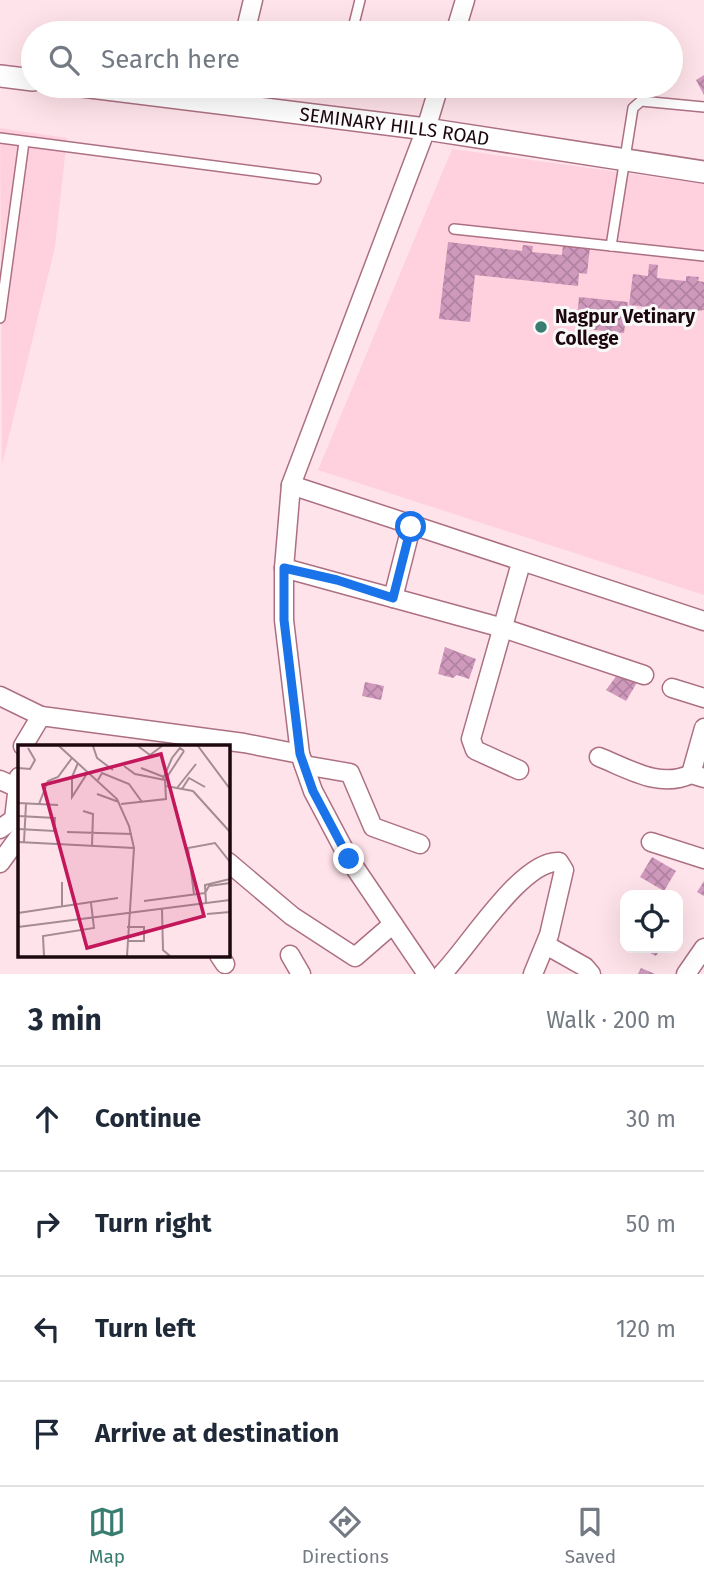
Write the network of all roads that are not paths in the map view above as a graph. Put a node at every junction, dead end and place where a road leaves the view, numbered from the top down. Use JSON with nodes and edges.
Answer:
{"nodes":[{"id":1,"x":253,"y":0,"type":"edge"},
{"id":2,"x":360,"y":0,"type":"edge"},
{"id":3,"x":465,"y":0,"type":"edge"},
{"id":4,"x":248,"y":21,"type":"edge"},
{"id":5,"x":355,"y":21,"type":"edge"},
{"id":6,"x":459,"y":21,"type":"edge"},
{"id":7,"x":0,"y":76,"type":"edge"},
{"id":8,"x":21,"y":79,"type":"edge"},
{"id":9,"x":247,"y":98,"type":"edge"},
{"id":10,"x":435,"y":98,"type":"edge"},
{"id":11,"x":704,"y":107,"type":"edge"},
{"id":12,"x":426,"y":129,"type":"junction"},
{"id":13,"x":0,"y":138,"type":"edge"},
{"id":14,"x":24,"y":142,"type":"junction"},
{"id":15,"x":624,"y":160,"type":"junction"},
{"id":16,"x":704,"y":172,"type":"edge"},
{"id":17,"x":316,"y":179,"type":"dead end"},
{"id":18,"x":454,"y":229,"type":"dead end"},
{"id":19,"x":611,"y":246,"type":"junction"},
{"id":20,"x":704,"y":256,"type":"edge"},
{"id":21,"x":0,"y":317,"type":"edge"},
{"id":22,"x":291,"y":485,"type":"junction"},
{"id":23,"x":411,"y":527,"type":"junction"},
{"id":24,"x":521,"y":563,"type":"junction"},
{"id":25,"x":284,"y":568,"type":"junction"},
{"id":26,"x":393,"y":598,"type":"junction"},
{"id":27,"x":704,"y":621,"type":"edge"},
{"id":28,"x":503,"y":628,"type":"junction"},
{"id":29,"x":644,"y":675,"type":"dead end"},
{"id":30,"x":672,"y":688,"type":"dead end"},
{"id":31,"x":0,"y":696,"type":"edge"},
{"id":32,"x":704,"y":698,"type":"edge"},
{"id":33,"x":41,"y":716,"type":"junction"},
{"id":34,"x":704,"y":728,"type":"edge"},
{"id":35,"x":177,"y":740,"type":"edge"},
{"id":36,"x":24,"y":745,"type":"edge"},
{"id":37,"x":208,"y":745,"type":"edge"},
{"id":38,"x":229,"y":748,"type":"edge"},
{"id":39,"x":599,"y":757,"type":"dead end"},
{"id":40,"x":302,"y":760,"type":"junction"},
{"id":41,"x":519,"y":770,"type":"dead end"},
{"id":42,"x":697,"y":776,"type":"edge"},
{"id":43,"x":0,"y":780,"type":"edge"},
{"id":44,"x":18,"y":783,"type":"edge"},
{"id":45,"x":15,"y":832,"type":"edge"},
{"id":46,"x":651,"y":842,"type":"dead end"},
{"id":47,"x":420,"y":844,"type":"dead end"},
{"id":48,"x":704,"y":859,"type":"edge"},
{"id":49,"x":0,"y":863,"type":"edge"},
{"id":50,"x":229,"y":863,"type":"edge"},
{"id":51,"x":393,"y":924,"type":"junction"},
{"id":52,"x":546,"y":945,"type":"junction"},
{"id":53,"x":704,"y":948,"type":"edge"},
{"id":54,"x":289,"y":955,"type":"dead end"},
{"id":55,"x":301,"y":974,"type":"edge"},
{"id":56,"x":427,"y":974,"type":"edge"},
{"id":57,"x":442,"y":974,"type":"edge"},
{"id":58,"x":533,"y":974,"type":"edge"},
{"id":59,"x":592,"y":974,"type":"edge"},
{"id":60,"x":686,"y":974,"type":"edge"}],
"edges":[{"from":1,"to":4,"type":"street"},
{"from":2,"to":5,"type":"lane"},
{"from":3,"to":6,"type":"street"},
{"from":7,"to":8,"type":"street"},
{"from":9,"to":12,"type":"street","name":"SEMINARY HILLS ROAD"},
{"from":10,"to":12,"type":"street"},
{"from":11,"to":15,"type":"lane"},
{"from":12,"to":15,"type":"street","name":"SEMINARY HILLS ROAD"},
{"from":12,"to":22,"type":"street"},
{"from":13,"to":14,"type":"lane"},
{"from":14,"to":17,"type":"lane"},
{"from":14,"to":21,"type":"lane"},
{"from":15,"to":16,"type":"street","name":"SEMINARY HILLS ROAD"},
{"from":15,"to":19,"type":"lane"},
{"from":18,"to":19,"type":"lane"},
{"from":19,"to":20,"type":"lane"},
{"from":22,"to":23,"type":"street"},
{"from":22,"to":25,"type":"street"},
{"from":23,"to":24,"type":"street"},
{"from":23,"to":26,"type":"street"},
{"from":24,"to":27,"type":"street"},
{"from":24,"to":28,"type":"street"},
{"from":25,"to":26,"type":"street"},
{"from":25,"to":40,"type":"street"},
{"from":26,"to":28,"type":"street"},
{"from":28,"to":29,"type":"street"},
{"from":28,"to":41,"type":"street"},
{"from":30,"to":32,"type":"street"},
{"from":31,"to":33,"type":"street"},
{"from":33,"to":35,"type":"street"},
{"from":33,"to":36,"type":"street"},
{"from":34,"to":42,"type":"street"},
{"from":35,"to":37,"type":"street"},
{"from":38,"to":40,"type":"street"},
{"from":39,"to":42,"type":"street"},
{"from":40,"to":47,"type":"street"},
{"from":40,"to":51,"type":"street"},
{"from":43,"to":44,"type":"street"},
{"from":44,"to":45,"type":"street"},
{"from":45,"to":49,"type":"street"},
{"from":46,"to":48,"type":"street"},
{"from":50,"to":51,"type":"street"},
{"from":51,"to":56,"type":"street"},
{"from":52,"to":57,"type":"street"},
{"from":52,"to":58,"type":"street"},
{"from":52,"to":59,"type":"street"},
{"from":53,"to":60,"type":"street"},
{"from":54,"to":55,"type":"street"}]}
